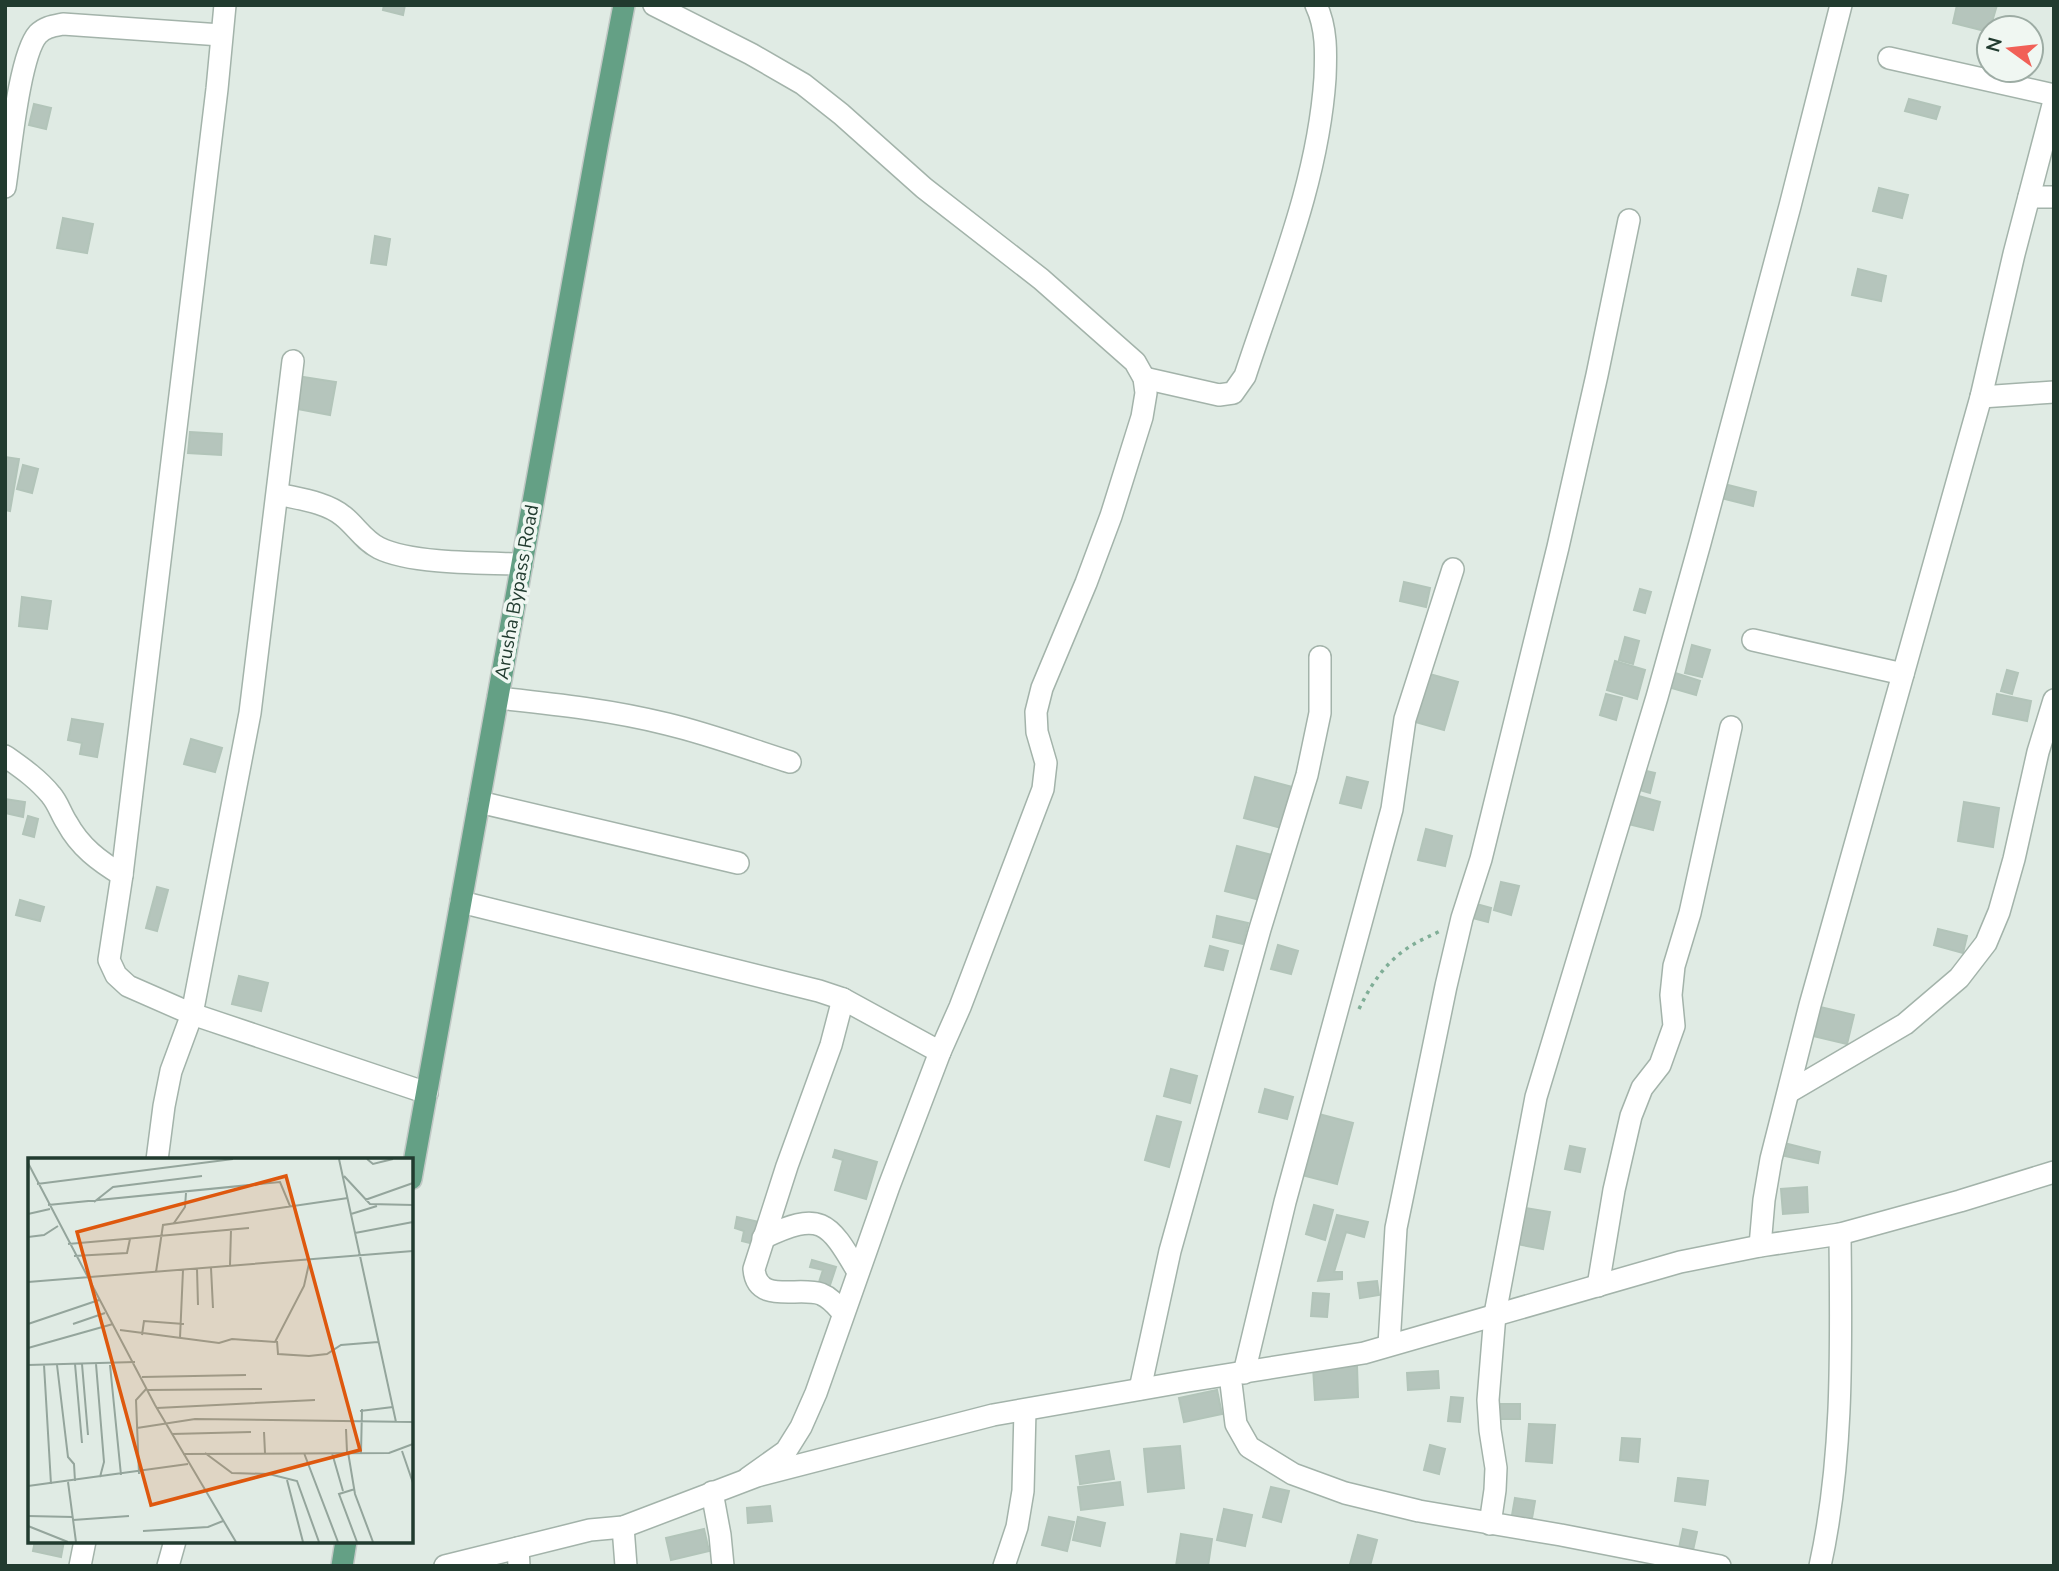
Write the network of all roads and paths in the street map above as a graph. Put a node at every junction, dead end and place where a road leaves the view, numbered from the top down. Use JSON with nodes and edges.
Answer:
{"nodes":[{"id":1,"x":225,"y":5,"type":"edge"},
{"id":2,"x":624,"y":5,"type":"edge"},
{"id":3,"x":653,"y":5,"type":"edge"},
{"id":4,"x":1316,"y":5,"type":"edge"},
{"id":5,"x":1841,"y":5,"type":"edge"},
{"id":6,"x":221,"y":35,"type":"junction"},
{"id":7,"x":1889,"y":58,"type":"dead end"},
{"id":8,"x":2054,"y":95,"type":"edge"},
{"id":9,"x":2054,"y":101,"type":"edge"},
{"id":10,"x":5,"y":187,"type":"edge"},
{"id":11,"x":2029,"y":197,"type":"junction"},
{"id":12,"x":2054,"y":197,"type":"edge"},
{"id":13,"x":1629,"y":220,"type":"dead end"},
{"id":14,"x":293,"y":361,"type":"dead end"},
{"id":15,"x":1144,"y":378,"type":"junction"},
{"id":16,"x":2054,"y":392,"type":"edge"},
{"id":17,"x":1981,"y":397,"type":"junction"},
{"id":18,"x":278,"y":494,"type":"junction"},
{"id":19,"x":522,"y":564,"type":"junction"},
{"id":20,"x":1453,"y":569,"type":"dead end"},
{"id":21,"x":1754,"y":639,"type":"dead end"},
{"id":22,"x":1320,"y":657,"type":"dead end"},
{"id":23,"x":1903,"y":674,"type":"junction"},
{"id":24,"x":498,"y":698,"type":"junction"},
{"id":25,"x":2054,"y":700,"type":"edge"},
{"id":26,"x":1731,"y":727,"type":"dead end"},
{"id":27,"x":5,"y":756,"type":"edge"},
{"id":28,"x":790,"y":762,"type":"dead end"},
{"id":29,"x":479,"y":802,"type":"junction"},
{"id":30,"x":738,"y":863,"type":"dead end"},
{"id":31,"x":122,"y":875,"type":"junction"},
{"id":32,"x":461,"y":902,"type":"junction"},
{"id":33,"x":1462,"y":918,"type":"junction"},
{"id":34,"x":843,"y":999,"type":"junction"},
{"id":35,"x":192,"y":1014,"type":"junction"},
{"id":36,"x":1356,"y":1017,"type":"dead end"},
{"id":37,"x":940,"y":1052,"type":"junction"},
{"id":38,"x":1789,"y":1092,"type":"junction"},
{"id":39,"x":427,"y":1093,"type":"junction"},
{"id":40,"x":157,"y":1158,"type":"edge"},
{"id":41,"x":413,"y":1168,"type":"edge"},
{"id":42,"x":2054,"y":1172,"type":"edge"},
{"id":43,"x":1840,"y":1234,"type":"junction"},
{"id":44,"x":764,"y":1238,"type":"junction"},
{"id":45,"x":1760,"y":1246,"type":"junction"},
{"id":46,"x":858,"y":1272,"type":"junction"},
{"id":47,"x":1598,"y":1286,"type":"junction"},
{"id":48,"x":843,"y":1313,"type":"junction"},
{"id":49,"x":1495,"y":1314,"type":"junction"},
{"id":50,"x":1388,"y":1345,"type":"junction"},
{"id":51,"x":1237,"y":1374,"type":"junction"},
{"id":52,"x":1140,"y":1390,"type":"junction"},
{"id":53,"x":1025,"y":1410,"type":"junction"},
{"id":54,"x":746,"y":1479,"type":"junction"},
{"id":55,"x":712,"y":1492,"type":"junction"},
{"id":56,"x":1490,"y":1524,"type":"junction"},
{"id":57,"x":623,"y":1527,"type":"junction"},
{"id":58,"x":85,"y":1543,"type":"edge"},
{"id":59,"x":174,"y":1543,"type":"edge"},
{"id":60,"x":346,"y":1543,"type":"edge"},
{"id":61,"x":519,"y":1557,"type":"edge"},
{"id":62,"x":80,"y":1566,"type":"edge"},
{"id":63,"x":168,"y":1566,"type":"edge"},
{"id":64,"x":342,"y":1566,"type":"edge"},
{"id":65,"x":445,"y":1566,"type":"edge"},
{"id":66,"x":626,"y":1566,"type":"edge"},
{"id":67,"x":723,"y":1566,"type":"edge"},
{"id":68,"x":1004,"y":1566,"type":"edge"},
{"id":69,"x":1720,"y":1566,"type":"edge"},
{"id":70,"x":1821,"y":1566,"type":"edge"}],
"edges":[{"from":1,"to":6,"type":"street"},
{"from":2,"to":19,"type":"main road","name":"Arusha Bypass Road"},
{"from":3,"to":15,"type":"street"},
{"from":4,"to":15,"type":"street"},
{"from":5,"to":49,"type":"street"},
{"from":6,"to":10,"type":"street"},
{"from":6,"to":31,"type":"street"},
{"from":7,"to":8,"type":"street"},
{"from":9,"to":11,"type":"street"},
{"from":11,"to":12,"type":"street"},
{"from":11,"to":17,"type":"street"},
{"from":13,"to":33,"type":"street"},
{"from":14,"to":18,"type":"street"},
{"from":15,"to":37,"type":"street"},
{"from":16,"to":17,"type":"street"},
{"from":17,"to":23,"type":"street"},
{"from":18,"to":19,"type":"street"},
{"from":18,"to":35,"type":"street"},
{"from":19,"to":24,"type":"main road","name":"Arusha Bypass Road"},
{"from":20,"to":51,"type":"street"},
{"from":21,"to":23,"type":"street"},
{"from":22,"to":52,"type":"street"},
{"from":23,"to":38,"type":"street"},
{"from":24,"to":28,"type":"street"},
{"from":24,"to":29,"type":"main road","name":"Arusha Bypass Road"},
{"from":25,"to":38,"type":"street"},
{"from":26,"to":47,"type":"street"},
{"from":27,"to":31,"type":"street"},
{"from":29,"to":30,"type":"street"},
{"from":29,"to":32,"type":"main road","name":"Arusha Bypass Road"},
{"from":31,"to":35,"type":"street"},
{"from":32,"to":34,"type":"street"},
{"from":32,"to":39,"type":"main road","name":"Arusha Bypass Road"},
{"from":33,"to":36,"type":"path"},
{"from":33,"to":50,"type":"street"},
{"from":34,"to":37,"type":"street"},
{"from":34,"to":44,"type":"street"},
{"from":35,"to":39,"type":"street"},
{"from":35,"to":40,"type":"street"},
{"from":37,"to":46,"type":"street"},
{"from":38,"to":45,"type":"street"},
{"from":39,"to":41,"type":"main road","name":"Arusha Bypass Road"},
{"from":42,"to":43,"type":"street"},
{"from":43,"to":45,"type":"street"},
{"from":43,"to":70,"type":"street"},
{"from":44,"to":46,"type":"street"},
{"from":44,"to":48,"type":"street"},
{"from":45,"to":47,"type":"street"},
{"from":46,"to":48,"type":"street"},
{"from":47,"to":49,"type":"street"},
{"from":48,"to":54,"type":"street"},
{"from":49,"to":50,"type":"street"},
{"from":49,"to":56,"type":"street"},
{"from":50,"to":51,"type":"street"},
{"from":51,"to":52,"type":"street"},
{"from":51,"to":56,"type":"street"},
{"from":52,"to":53,"type":"street"},
{"from":53,"to":54,"type":"street"},
{"from":53,"to":68,"type":"street"},
{"from":54,"to":55,"type":"street"},
{"from":55,"to":57,"type":"street"},
{"from":55,"to":67,"type":"street"},
{"from":56,"to":69,"type":"street"},
{"from":57,"to":61,"type":"street"},
{"from":57,"to":66,"type":"street"},
{"from":58,"to":62,"type":"street"},
{"from":59,"to":63,"type":"street"},
{"from":60,"to":64,"type":"main road"},
{"from":61,"to":65,"type":"street"}]}
